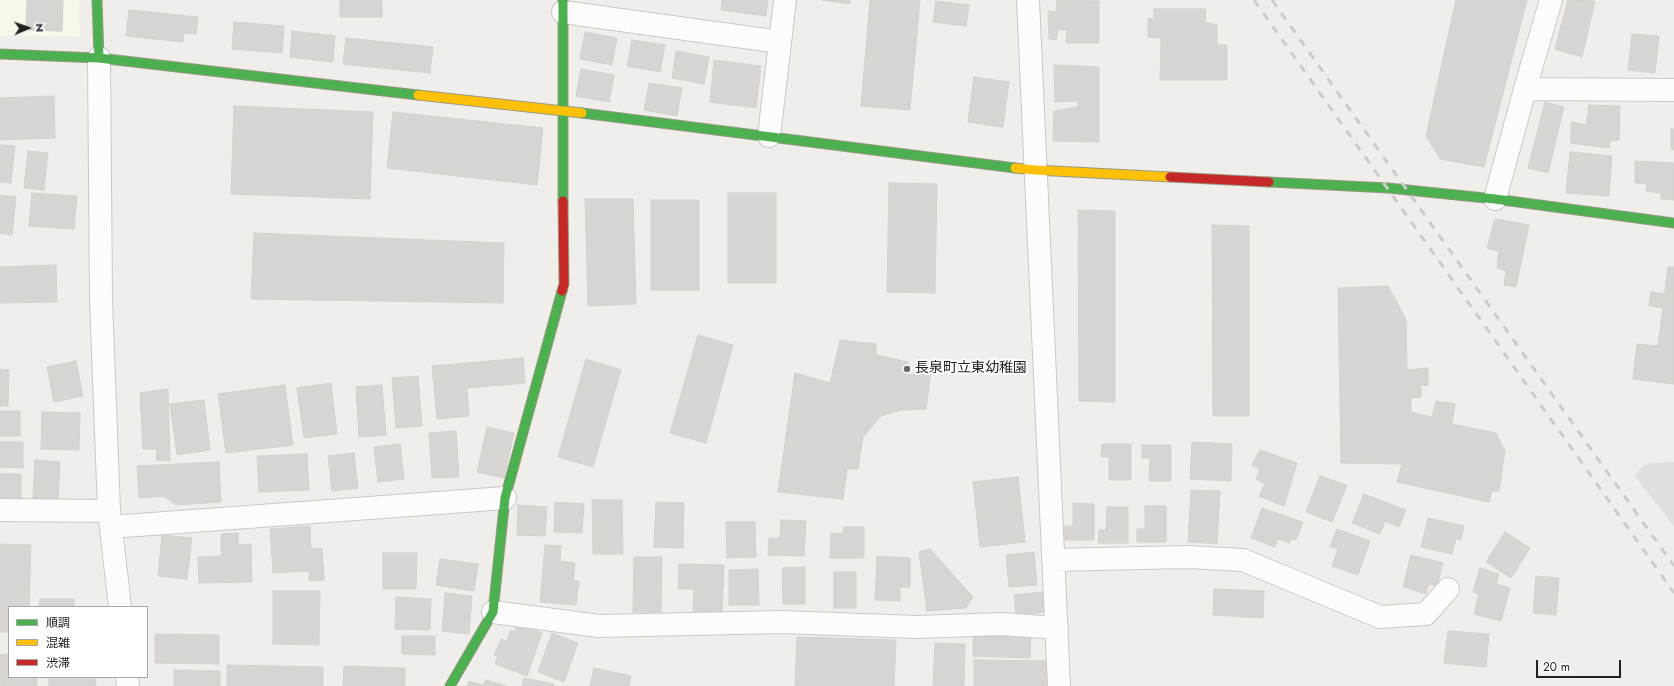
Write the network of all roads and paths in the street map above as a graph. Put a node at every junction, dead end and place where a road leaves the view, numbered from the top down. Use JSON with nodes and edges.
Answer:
{"nodes":[{"id":1,"x":97,"y":0,"type":"edge"},
{"id":2,"x":784,"y":0,"type":"edge"},
{"id":3,"x":1028,"y":0,"type":"edge"},
{"id":4,"x":1552,"y":0,"type":"edge"},
{"id":5,"x":563,"y":6,"type":"edge"},
{"id":6,"x":780,"y":42,"type":"junction"},
{"id":7,"x":0,"y":54,"type":"edge"},
{"id":8,"x":99,"y":58,"type":"junction"},
{"id":9,"x":1525,"y":89,"type":"junction"},
{"id":10,"x":1674,"y":90,"type":"edge"},
{"id":11,"x":562,"y":111,"type":"junction"},
{"id":12,"x":769,"y":136,"type":"junction"},
{"id":13,"x":1035,"y":170,"type":"junction"},
{"id":14,"x":1496,"y":199,"type":"junction"},
{"id":15,"x":1674,"y":223,"type":"edge"},
{"id":16,"x":505,"y":498,"type":"junction"},
{"id":17,"x":0,"y":510,"type":"edge"},
{"id":18,"x":110,"y":519,"type":"junction"},
{"id":19,"x":1054,"y":560,"type":"junction"},
{"id":20,"x":1448,"y":589,"type":"dead end"},
{"id":21,"x":120,"y":606,"type":"edge"},
{"id":22,"x":492,"y":612,"type":"junction"},
{"id":23,"x":1057,"y":628,"type":"junction"},
{"id":24,"x":450,"y":686,"type":"edge"},
{"id":25,"x":1060,"y":686,"type":"edge"}],
"edges":[{"from":1,"to":8,"type":"street"},
{"from":2,"to":6,"type":"street"},
{"from":3,"to":13,"type":"street"},
{"from":4,"to":9,"type":"street"},
{"from":5,"to":6,"type":"street"},
{"from":5,"to":11,"type":"street"},
{"from":6,"to":12,"type":"street"},
{"from":7,"to":8,"type":"street"},
{"from":8,"to":11,"type":"street"},
{"from":8,"to":18,"type":"street"},
{"from":9,"to":10,"type":"street"},
{"from":9,"to":14,"type":"street"},
{"from":11,"to":12,"type":"street"},
{"from":11,"to":16,"type":"street"},
{"from":12,"to":13,"type":"street"},
{"from":13,"to":14,"type":"street"},
{"from":13,"to":19,"type":"street"},
{"from":14,"to":15,"type":"street"},
{"from":16,"to":18,"type":"street"},
{"from":16,"to":22,"type":"street"},
{"from":17,"to":18,"type":"street"},
{"from":18,"to":21,"type":"street"},
{"from":19,"to":20,"type":"street"},
{"from":19,"to":23,"type":"street"},
{"from":22,"to":23,"type":"street"},
{"from":22,"to":24,"type":"street"},
{"from":23,"to":25,"type":"street"}]}
